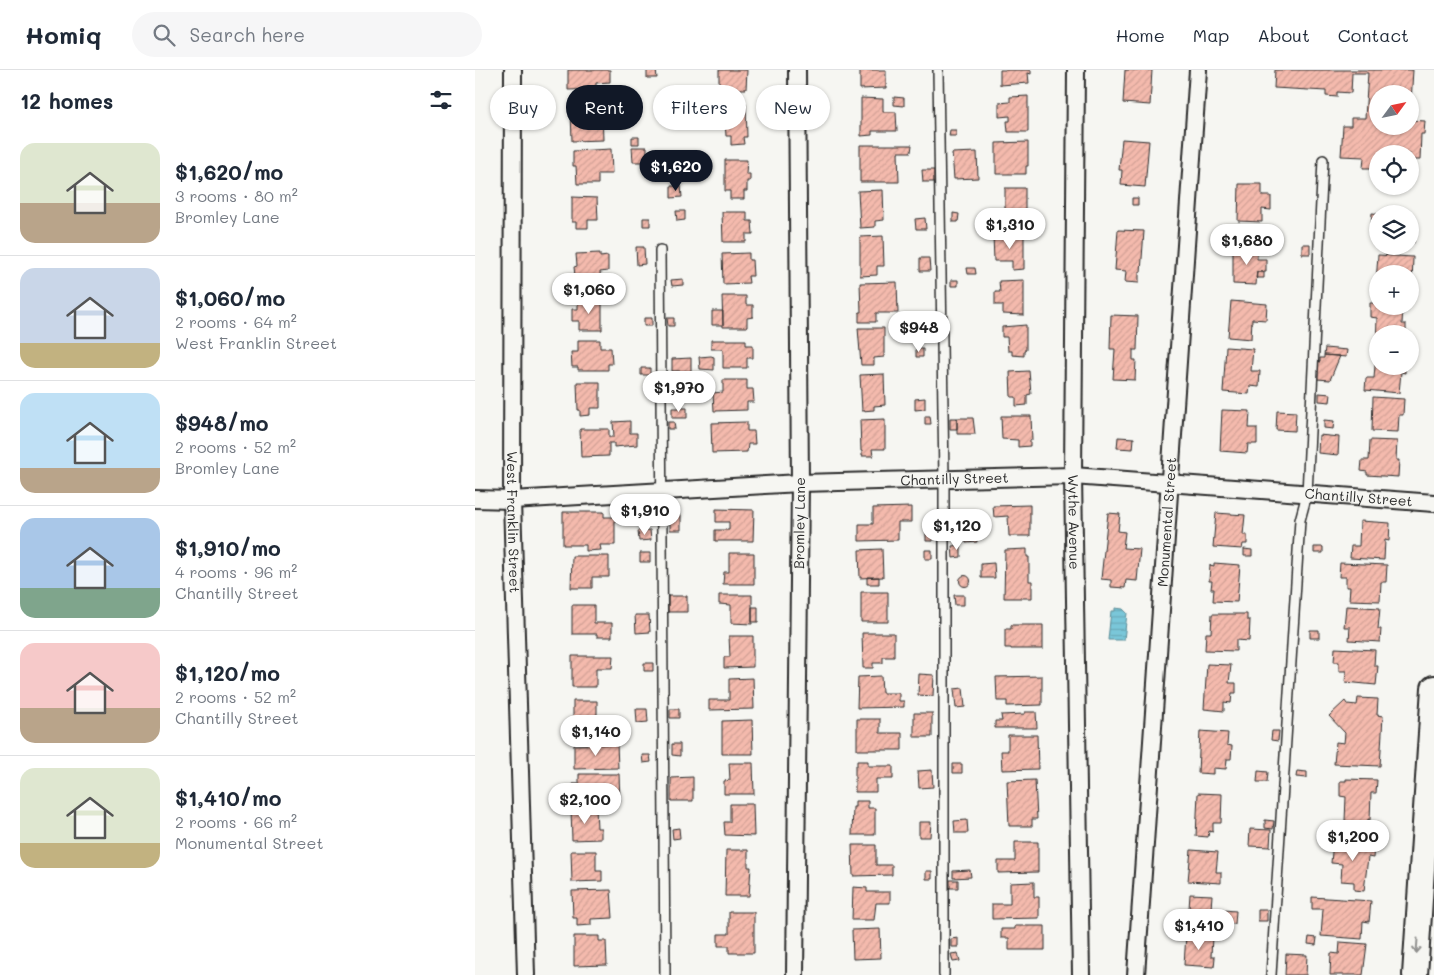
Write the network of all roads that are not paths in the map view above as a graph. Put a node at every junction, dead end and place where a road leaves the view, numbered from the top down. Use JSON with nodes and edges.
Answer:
{"nodes":[{"id":1,"x":513,"y":70,"type":"edge"},
{"id":2,"x":797,"y":70,"type":"edge"},
{"id":3,"x":938,"y":70,"type":"edge"},
{"id":4,"x":1076,"y":70,"type":"edge"},
{"id":5,"x":1198,"y":70,"type":"edge"},
{"id":6,"x":1323,"y":160,"type":"dead end"},
{"id":7,"x":660,"y":250,"type":"dead end"},
{"id":8,"x":1073,"y":476,"type":"junction"},
{"id":9,"x":944,"y":479,"type":"junction"},
{"id":10,"x":799,"y":483,"type":"junction"},
{"id":11,"x":1169,"y":484,"type":"junction"},
{"id":12,"x":661,"y":491,"type":"junction"},
{"id":13,"x":1307,"y":494,"type":"junction"},
{"id":14,"x":475,"y":499,"type":"edge"},
{"id":15,"x":512,"y":500,"type":"junction"},
{"id":16,"x":1434,"y":503,"type":"edge"},
{"id":17,"x":1434,"y":688,"type":"edge"},
{"id":18,"x":526,"y":975,"type":"edge"},
{"id":19,"x":665,"y":975,"type":"edge"},
{"id":20,"x":795,"y":975,"type":"edge"},
{"id":21,"x":944,"y":975,"type":"edge"},
{"id":22,"x":1081,"y":975,"type":"edge"},
{"id":23,"x":1136,"y":975,"type":"edge"},
{"id":24,"x":1271,"y":975,"type":"edge"},
{"id":25,"x":1415,"y":975,"type":"edge"}],
"edges":[{"from":1,"to":15,"type":"street","name":"West Franklin Street"},
{"from":2,"to":10,"type":"street","name":"Bromley Lane"},
{"from":3,"to":9,"type":"lane"},
{"from":4,"to":8,"type":"street","name":"Wythe Avenue"},
{"from":5,"to":11,"type":"street","name":"Monumental Street"},
{"from":6,"to":13,"type":"lane"},
{"from":7,"to":12,"type":"lane"},
{"from":8,"to":9,"type":"street","name":"Chantilly Street"},
{"from":8,"to":11,"type":"street","name":"Chantilly Street"},
{"from":8,"to":22,"type":"street","name":"Wythe Avenue"},
{"from":9,"to":10,"type":"street","name":"Chantilly Street"},
{"from":9,"to":21,"type":"lane"},
{"from":10,"to":12,"type":"street","name":"Chantilly Street"},
{"from":10,"to":20,"type":"street","name":"Bromley Lane"},
{"from":11,"to":13,"type":"street","name":"Chantilly Street"},
{"from":11,"to":23,"type":"street","name":"Monumental Street"},
{"from":12,"to":15,"type":"street","name":"Chantilly Street"},
{"from":12,"to":19,"type":"lane"},
{"from":13,"to":16,"type":"street","name":"Chantilly Street"},
{"from":13,"to":24,"type":"lane"},
{"from":14,"to":15,"type":"street","name":"Chantilly Street"},
{"from":15,"to":18,"type":"street","name":"West Franklin Street"},
{"from":17,"to":25,"type":"street","one_way":true}]}
